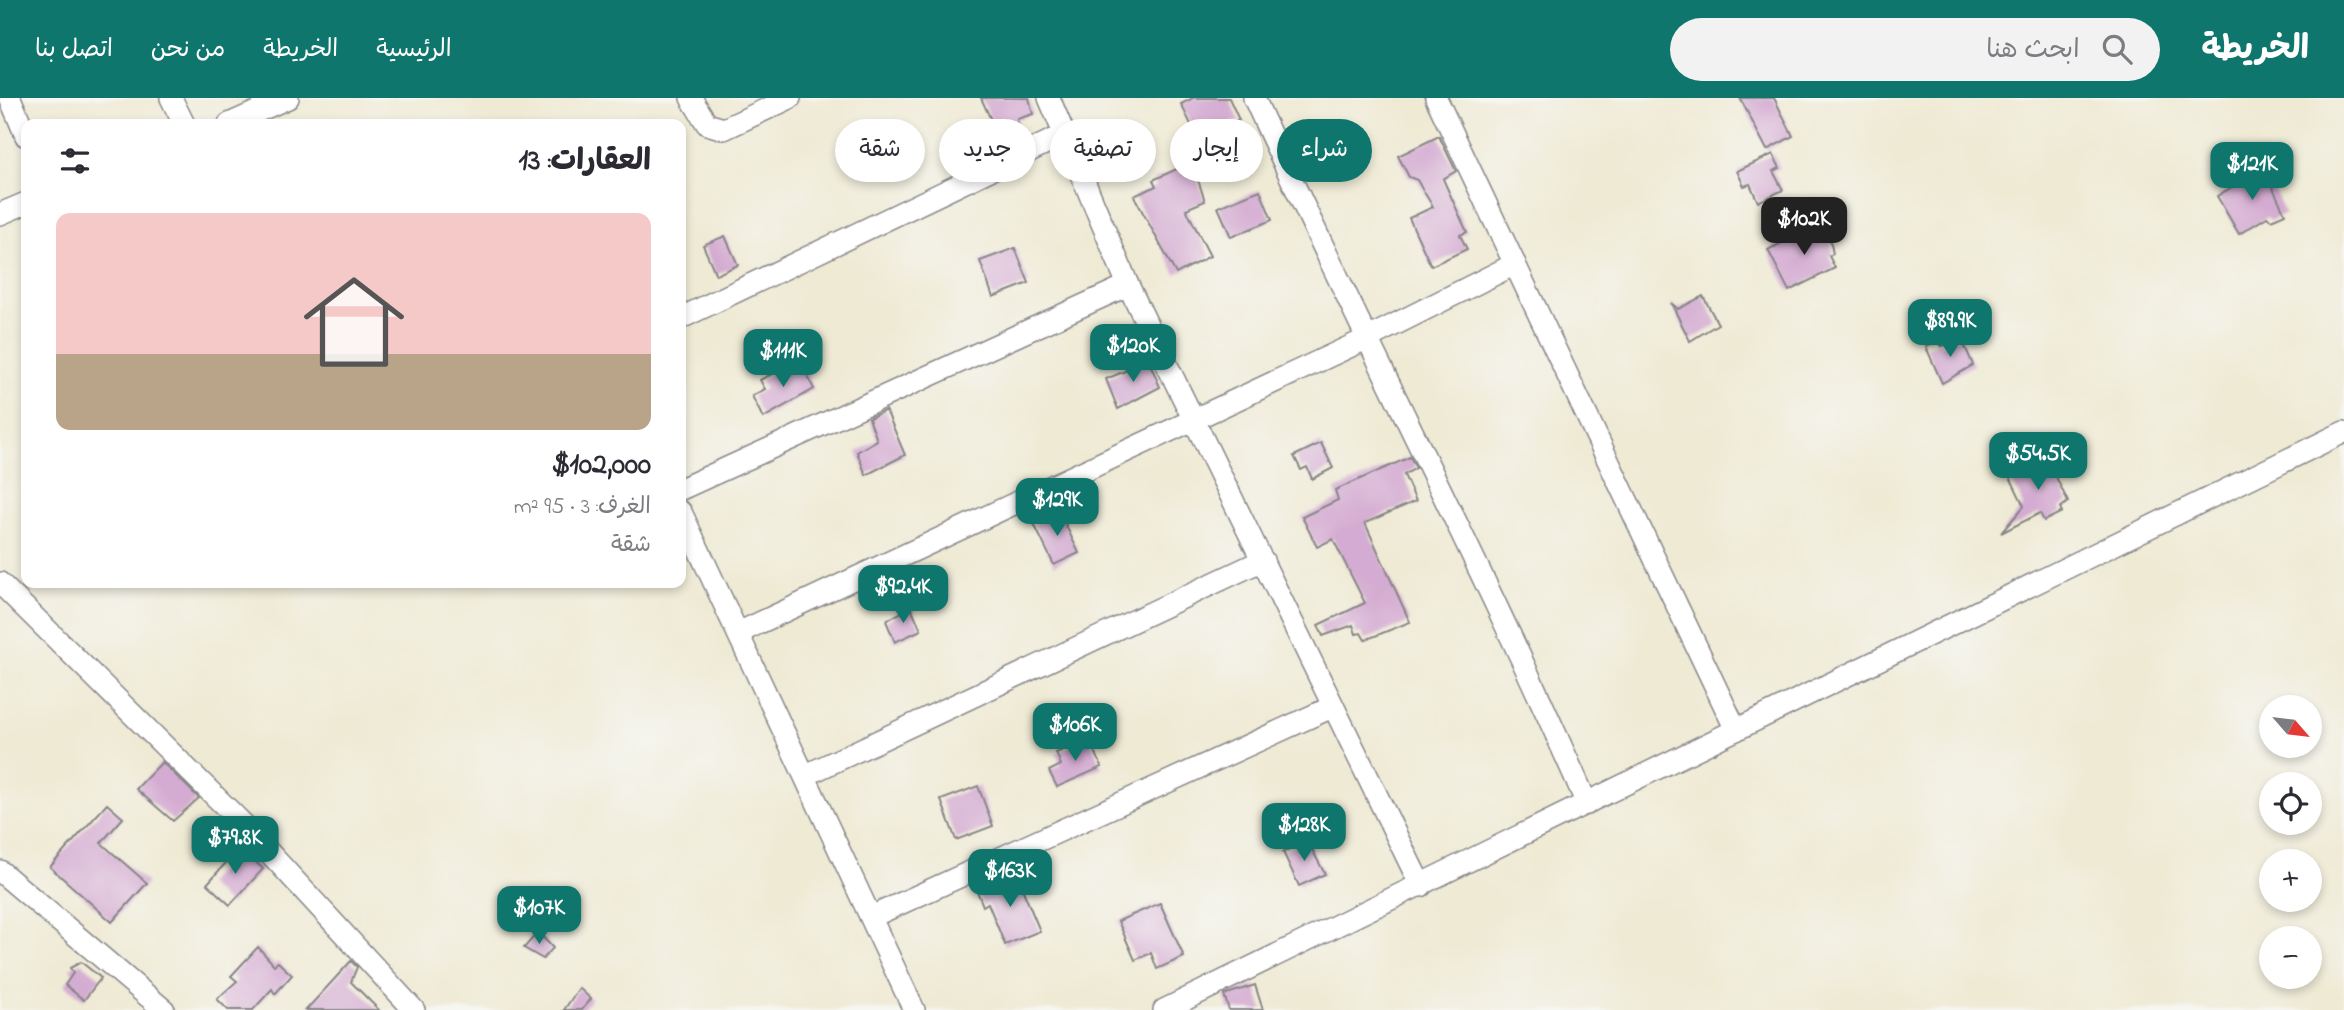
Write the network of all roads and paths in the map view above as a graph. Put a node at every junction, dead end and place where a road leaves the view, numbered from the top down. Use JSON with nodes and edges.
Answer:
{"nodes":[{"id":1,"x":10,"y":98,"type":"edge"},
{"id":2,"x":171,"y":98,"type":"edge"},
{"id":3,"x":288,"y":98,"type":"edge"},
{"id":4,"x":691,"y":98,"type":"edge"},
{"id":5,"x":790,"y":98,"type":"edge"},
{"id":6,"x":1049,"y":98,"type":"edge"},
{"id":7,"x":1254,"y":98,"type":"edge"},
{"id":8,"x":1436,"y":98,"type":"edge"},
{"id":9,"x":182,"y":119,"type":"edge"},
{"id":10,"x":240,"y":119,"type":"edge"},
{"id":11,"x":1057,"y":119,"type":"edge"},
{"id":12,"x":21,"y":124,"type":"edge"},
{"id":13,"x":1050,"y":141,"type":"edge"},
{"id":14,"x":1083,"y":182,"type":"edge"},
{"id":15,"x":21,"y":205,"type":"edge"},
{"id":16,"x":0,"y":214,"type":"edge"},
{"id":17,"x":1515,"y":264,"type":"junction"},
{"id":18,"x":1128,"y":285,"type":"junction"},
{"id":19,"x":686,"y":316,"type":"edge"},
{"id":20,"x":1366,"y":339,"type":"junction"},
{"id":21,"x":1195,"y":419,"type":"junction"},
{"id":22,"x":2344,"y":432,"type":"edge"},
{"id":23,"x":686,"y":487,"type":"edge"},
{"id":24,"x":686,"y":523,"type":"edge"},
{"id":25,"x":1263,"y":560,"type":"junction"},
{"id":26,"x":0,"y":583,"type":"edge"},
{"id":27,"x":738,"y":633,"type":"junction"},
{"id":28,"x":1332,"y":707,"type":"junction"},
{"id":29,"x":1736,"y":730,"type":"junction"},
{"id":30,"x":806,"y":775,"type":"junction"},
{"id":31,"x":1587,"y":804,"type":"junction"},
{"id":32,"x":0,"y":871,"type":"edge"},
{"id":33,"x":1421,"y":886,"type":"junction"},
{"id":34,"x":871,"y":917,"type":"junction"},
{"id":35,"x":164,"y":1010,"type":"edge"},
{"id":36,"x":414,"y":1010,"type":"edge"},
{"id":37,"x":914,"y":1010,"type":"edge"},
{"id":38,"x":1164,"y":1010,"type":"edge"}],
"edges":[{"from":1,"to":12,"type":"street"},
{"from":2,"to":9,"type":"street"},
{"from":3,"to":10,"type":"street"},
{"from":4,"to":5,"type":"street"},
{"from":6,"to":11,"type":"street"},
{"from":7,"to":20,"type":"street"},
{"from":8,"to":17,"type":"street"},
{"from":13,"to":19,"type":"street"},
{"from":14,"to":18,"type":"street"},
{"from":15,"to":16,"type":"street"},
{"from":17,"to":20,"type":"street"},
{"from":17,"to":29,"type":"street"},
{"from":18,"to":21,"type":"street"},
{"from":18,"to":23,"type":"street"},
{"from":20,"to":21,"type":"street"},
{"from":20,"to":31,"type":"street"},
{"from":21,"to":25,"type":"street"},
{"from":21,"to":27,"type":"street"},
{"from":22,"to":29,"type":"street"},
{"from":24,"to":27,"type":"street"},
{"from":25,"to":28,"type":"street"},
{"from":25,"to":30,"type":"street"},
{"from":26,"to":36,"type":"street"},
{"from":27,"to":30,"type":"street"},
{"from":28,"to":33,"type":"street"},
{"from":28,"to":34,"type":"street"},
{"from":29,"to":31,"type":"street"},
{"from":30,"to":34,"type":"street"},
{"from":31,"to":33,"type":"street"},
{"from":32,"to":35,"type":"street"},
{"from":33,"to":38,"type":"street"},
{"from":34,"to":37,"type":"street"}]}
